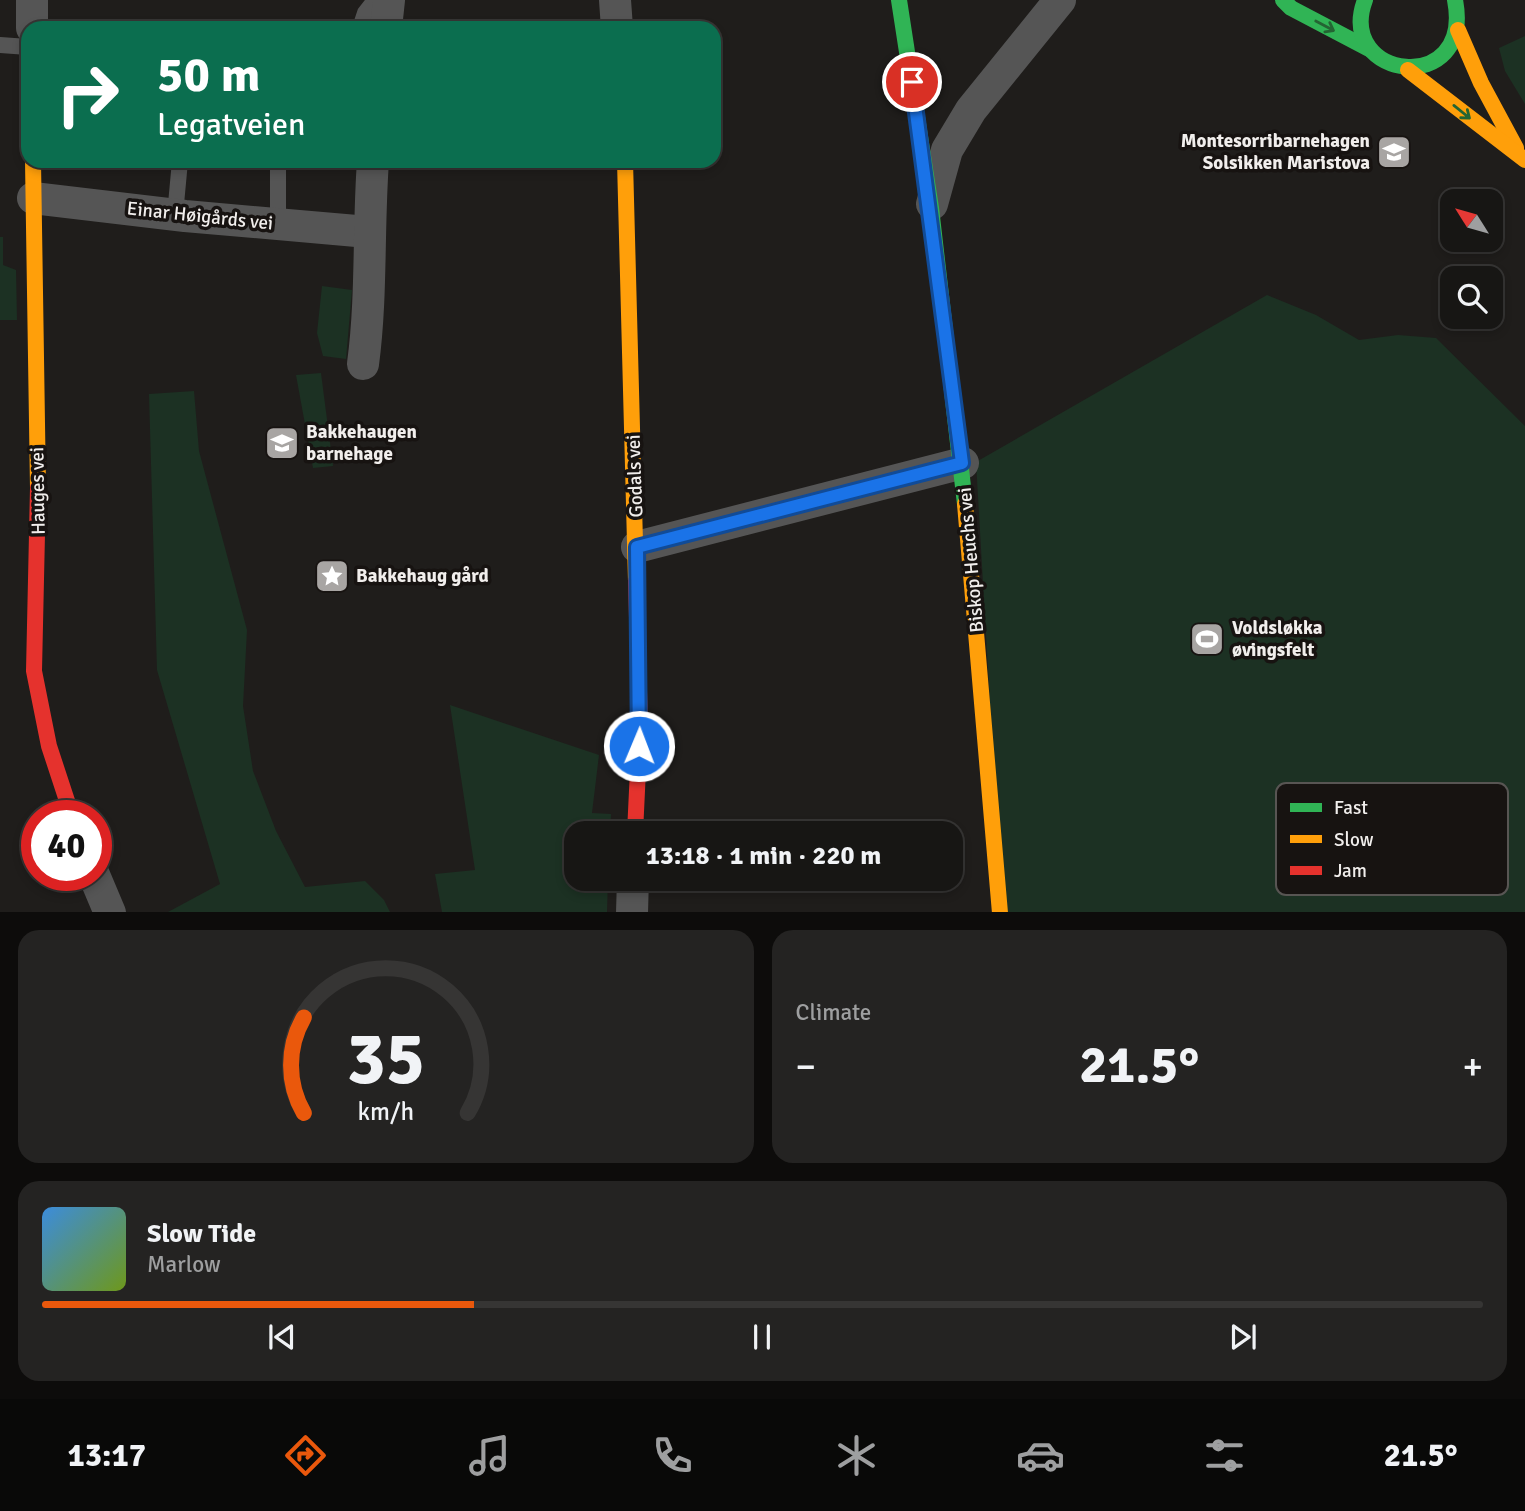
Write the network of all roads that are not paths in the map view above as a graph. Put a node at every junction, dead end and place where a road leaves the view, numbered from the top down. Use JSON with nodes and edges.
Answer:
{"nodes":[{"id":1,"x":32,"y":0,"type":"edge"},
{"id":2,"x":375,"y":0,"type":"edge"},
{"id":3,"x":389,"y":0,"type":"edge"},
{"id":4,"x":615,"y":0,"type":"edge"},
{"id":5,"x":899,"y":0,"type":"edge"},
{"id":6,"x":1059,"y":0,"type":"edge"},
{"id":7,"x":1283,"y":0,"type":"edge"},
{"id":8,"x":1365,"y":0,"type":"edge"},
{"id":9,"x":1455,"y":0,"type":"edge"},
{"id":10,"x":32,"y":21,"type":"edge"},
{"id":11,"x":362,"y":21,"type":"edge"},
{"id":12,"x":387,"y":21,"type":"edge"},
{"id":13,"x":616,"y":21,"type":"edge"},
{"id":14,"x":1458,"y":30,"type":"junction"},
{"id":15,"x":0,"y":45,"type":"edge"},
{"id":16,"x":21,"y":46,"type":"edge"},
{"id":17,"x":1370,"y":49,"type":"junction"},
{"id":18,"x":1409,"y":70,"type":"junction"},
{"id":19,"x":1522,"y":157,"type":"edge"},
{"id":20,"x":33,"y":168,"type":"edge"},
{"id":21,"x":179,"y":168,"type":"edge"},
{"id":22,"x":278,"y":168,"type":"edge"},
{"id":23,"x":373,"y":168,"type":"edge"},
{"id":24,"x":625,"y":168,"type":"edge"},
{"id":25,"x":33,"y":198,"type":"junction"},
{"id":26,"x":931,"y":208,"type":"junction"},
{"id":27,"x":174,"y":215,"type":"junction"},
{"id":28,"x":278,"y":224,"type":"junction"},
{"id":29,"x":368,"y":232,"type":"junction"},
{"id":30,"x":363,"y":364,"type":"dead end"},
{"id":31,"x":962,"y":463,"type":"junction"},
{"id":32,"x":637,"y":547,"type":"junction"},
{"id":33,"x":67,"y":800,"type":"edge"},
{"id":34,"x":636,"y":821,"type":"edge"},
{"id":35,"x":101,"y":891,"type":"edge"},
{"id":36,"x":633,"y":891,"type":"edge"},
{"id":37,"x":110,"y":912,"type":"edge"},
{"id":38,"x":632,"y":912,"type":"edge"},
{"id":39,"x":1000,"y":912,"type":"edge"}],
"edges":[{"from":1,"to":10,"type":"street"},
{"from":2,"to":11,"type":"lane"},
{"from":3,"to":12,"type":"street"},
{"from":4,"to":13,"type":"street"},
{"from":5,"to":26,"type":"street","name":"Biskop Heuchs vei"},
{"from":6,"to":26,"type":"street","name":"Biskop Heuchs vei"},
{"from":7,"to":17,"type":"street","one_way":true},
{"from":8,"to":17,"type":"street"},
{"from":9,"to":14,"type":"street"},
{"from":14,"to":18,"type":"street"},
{"from":14,"to":19,"type":"street"},
{"from":15,"to":16,"type":"lane"},
{"from":17,"to":18,"type":"street"},
{"from":18,"to":19,"type":"street","one_way":true},
{"from":20,"to":25,"type":"street","name":"Hauges vei"},
{"from":21,"to":27,"type":"lane"},
{"from":22,"to":28,"type":"lane"},
{"from":23,"to":29,"type":"street"},
{"from":24,"to":32,"type":"street","name":"Godals vei"},
{"from":25,"to":27,"type":"street","name":"Einar Høigårds vei"},
{"from":25,"to":33,"type":"street","name":"Hauges vei"},
{"from":26,"to":31,"type":"street","name":"Biskop Heuchs vei"},
{"from":27,"to":28,"type":"street","name":"Einar Høigårds vei"},
{"from":28,"to":29,"type":"street","name":"Einar Høigårds vei"},
{"from":29,"to":30,"type":"street"},
{"from":31,"to":32,"type":"street"},
{"from":31,"to":39,"type":"street","name":"Biskop Heuchs vei"},
{"from":32,"to":34,"type":"street","name":"Godals vei"},
{"from":35,"to":37,"type":"street"},
{"from":36,"to":38,"type":"street"}]}
